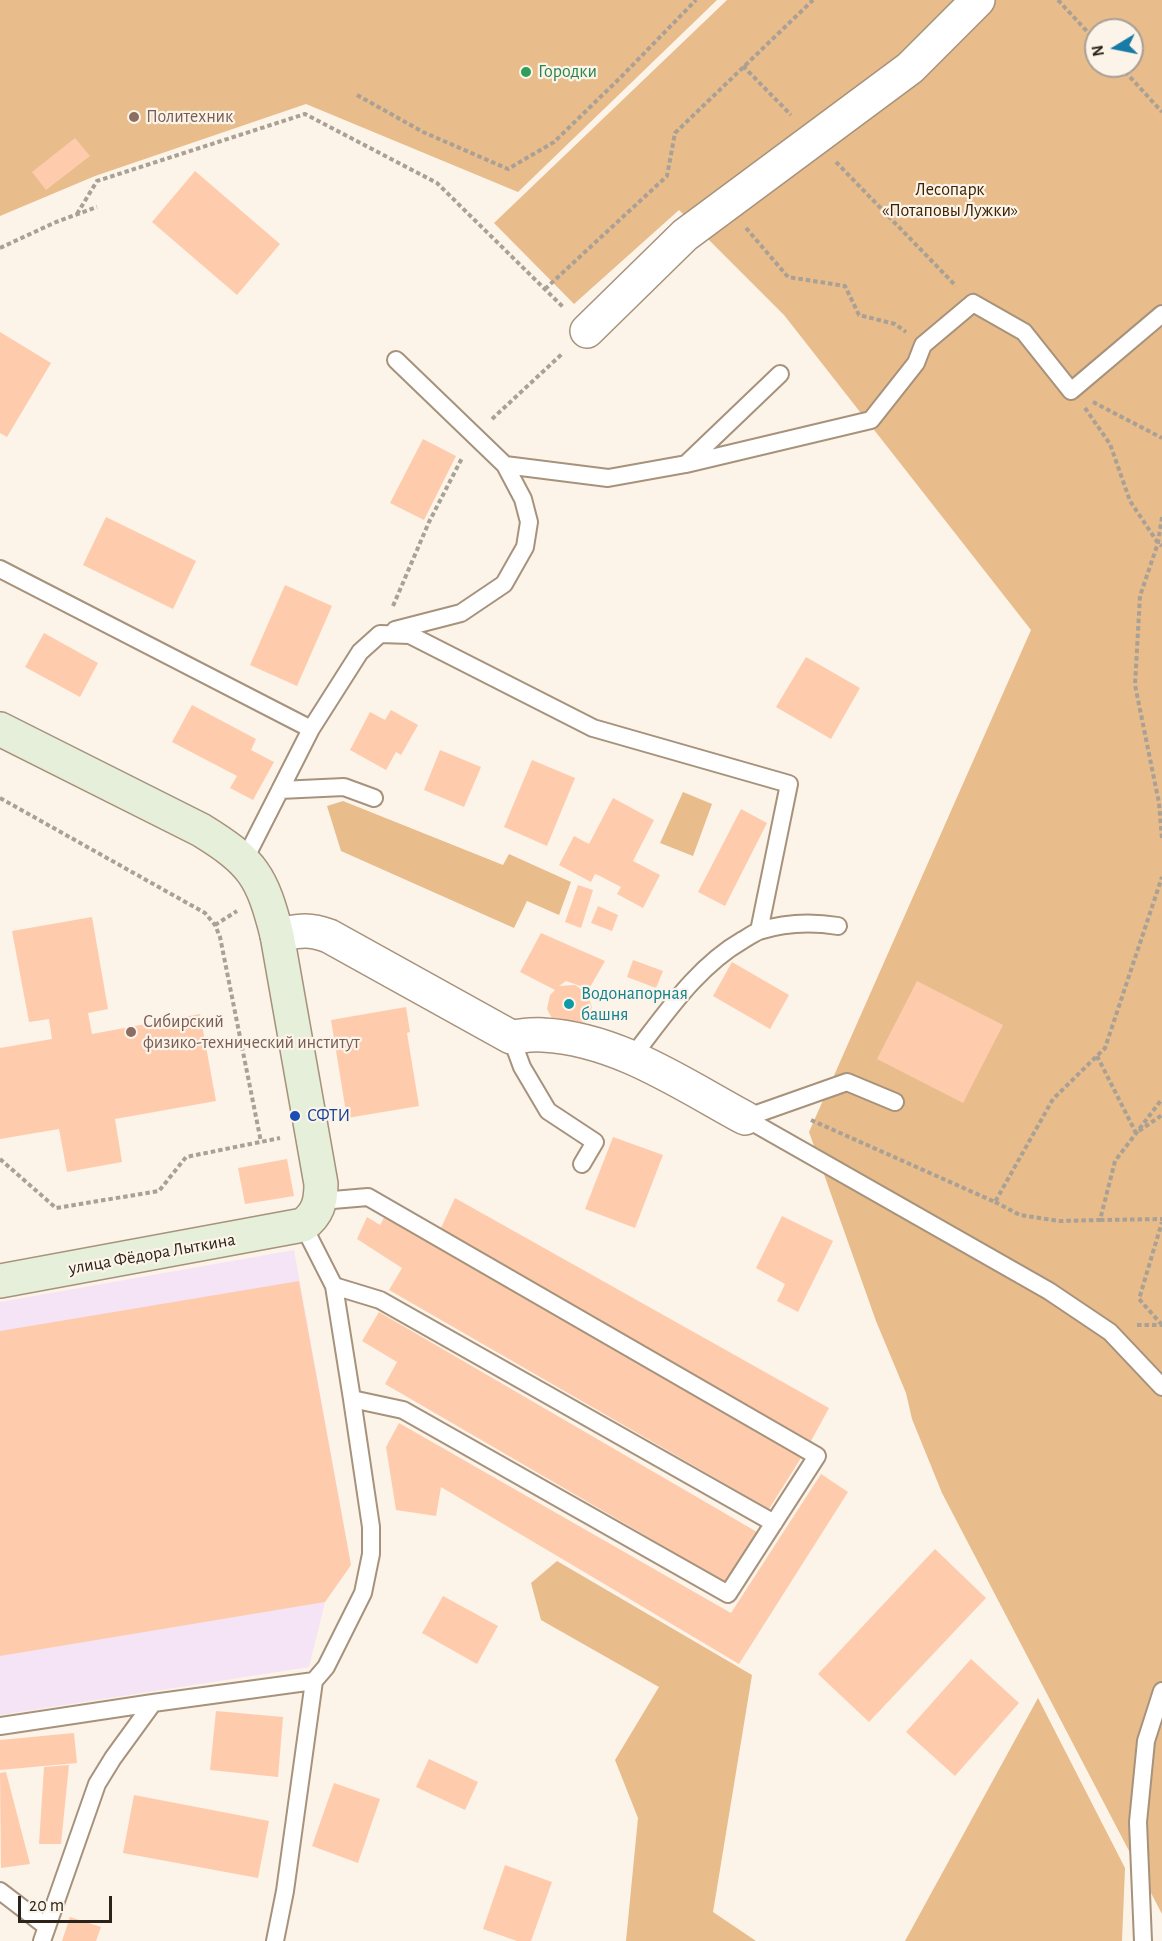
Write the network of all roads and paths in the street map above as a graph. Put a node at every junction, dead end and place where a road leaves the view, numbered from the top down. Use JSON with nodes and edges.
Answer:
{"nodes":[{"id":1,"x":696,"y":0,"type":"edge"},
{"id":2,"x":813,"y":0,"type":"edge"},
{"id":3,"x":978,"y":0,"type":"edge"},
{"id":4,"x":1058,"y":0,"type":"edge"},
{"id":5,"x":1084,"y":27,"type":"edge"},
{"id":6,"x":743,"y":66,"type":"junction"},
{"id":7,"x":1131,"y":78,"type":"edge"},
{"id":8,"x":357,"y":95,"type":"dead end"},
{"id":9,"x":1162,"y":112,"type":"edge"},
{"id":10,"x":814,"y":139,"type":"junction"},
{"id":11,"x":725,"y":205,"type":"junction"},
{"id":12,"x":97,"y":207,"type":"dead end"},
{"id":13,"x":77,"y":214,"type":"junction"},
{"id":14,"x":0,"y":248,"type":"edge"},
{"id":15,"x":545,"y":289,"type":"junction"},
{"id":16,"x":973,"y":303,"type":"junction"},
{"id":17,"x":1162,"y":314,"type":"edge"},
{"id":18,"x":587,"y":331,"type":"junction"},
{"id":19,"x":923,"y":345,"type":"junction"},
{"id":20,"x":396,"y":360,"type":"dead end"},
{"id":21,"x":780,"y":374,"type":"dead end"},
{"id":22,"x":1071,"y":391,"type":"junction"},
{"id":23,"x":474,"y":436,"type":"junction"},
{"id":24,"x":1162,"y":438,"type":"edge"},
{"id":25,"x":686,"y":464,"type":"junction"},
{"id":26,"x":505,"y":465,"type":"junction"},
{"id":27,"x":1162,"y":517,"type":"edge"},
{"id":28,"x":1160,"y":544,"type":"edge"},
{"id":29,"x":0,"y":569,"type":"edge"},
{"id":30,"x":380,"y":634,"type":"junction"},
{"id":31,"x":0,"y":729,"type":"edge"},
{"id":32,"x":311,"y":729,"type":"junction"},
{"id":33,"x":280,"y":790,"type":"junction"},
{"id":34,"x":0,"y":798,"type":"edge"},
{"id":35,"x":374,"y":798,"type":"dead end"},
{"id":36,"x":1161,"y":824,"type":"edge"},
{"id":37,"x":1162,"y":839,"type":"edge"},
{"id":38,"x":244,"y":861,"type":"junction"},
{"id":39,"x":1162,"y":877,"type":"edge"},
{"id":40,"x":838,"y":926,"type":"dead end"},
{"id":41,"x":759,"y":931,"type":"junction"},
{"id":42,"x":277,"y":934,"type":"junction"},
{"id":43,"x":511,"y":1037,"type":"junction"},
{"id":44,"x":1097,"y":1056,"type":"junction"},
{"id":45,"x":632,"y":1057,"type":"junction"},
{"id":46,"x":1162,"y":1099,"type":"edge"},
{"id":47,"x":895,"y":1102,"type":"dead end"},
{"id":48,"x":780,"y":1106,"type":"junction"},
{"id":49,"x":1162,"y":1115,"type":"edge"},
{"id":50,"x":745,"y":1118,"type":"junction"},
{"id":51,"x":313,"y":1132,"type":"junction"},
{"id":52,"x":1136,"y":1133,"type":"junction"},
{"id":53,"x":261,"y":1142,"type":"junction"},
{"id":54,"x":0,"y":1159,"type":"edge"},
{"id":55,"x":582,"y":1164,"type":"dead end"},
{"id":56,"x":995,"y":1202,"type":"junction"},
{"id":57,"x":312,"y":1213,"type":"junction"},
{"id":58,"x":1100,"y":1220,"type":"junction"},
{"id":59,"x":1162,"y":1220,"type":"edge"},
{"id":60,"x":0,"y":1281,"type":"edge"},
{"id":61,"x":334,"y":1286,"type":"junction"},
{"id":62,"x":1162,"y":1324,"type":"edge"},
{"id":63,"x":1162,"y":1387,"type":"edge"},
{"id":64,"x":352,"y":1399,"type":"junction"},
{"id":65,"x":774,"y":1523,"type":"junction"},
{"id":66,"x":314,"y":1681,"type":"junction"},
{"id":67,"x":1162,"y":1691,"type":"edge"},
{"id":68,"x":153,"y":1702,"type":"junction"},
{"id":69,"x":0,"y":1726,"type":"edge"},
{"id":70,"x":0,"y":1891,"type":"edge"},
{"id":71,"x":44,"y":1934,"type":"edge"},
{"id":72,"x":275,"y":1941,"type":"edge"},
{"id":73,"x":1143,"y":1941,"type":"edge"}],
"edges":[{"from":1,"to":8,"type":"path"},
{"from":2,"to":6,"type":"path"},
{"from":3,"to":10,"type":"street"},
{"from":4,"to":5,"type":"path"},
{"from":6,"to":10,"type":"path"},
{"from":6,"to":15,"type":"path"},
{"from":7,"to":9,"type":"path"},
{"from":10,"to":11,"type":"street"},
{"from":10,"to":16,"type":"path"},
{"from":11,"to":18,"type":"street"},
{"from":11,"to":19,"type":"path"},
{"from":12,"to":13,"type":"path"},
{"from":13,"to":14,"type":"path"},
{"from":13,"to":15,"type":"path"},
{"from":15,"to":18,"type":"path"},
{"from":16,"to":19,"type":"lane"},
{"from":16,"to":22,"type":"lane"},
{"from":17,"to":22,"type":"lane"},
{"from":18,"to":23,"type":"path"},
{"from":19,"to":25,"type":"lane"},
{"from":20,"to":23,"type":"lane"},
{"from":21,"to":25,"type":"lane"},
{"from":22,"to":24,"type":"path"},
{"from":22,"to":28,"type":"path"},
{"from":23,"to":26,"type":"lane"},
{"from":23,"to":30,"type":"path"},
{"from":25,"to":26,"type":"lane"},
{"from":26,"to":30,"type":"lane"},
{"from":27,"to":28,"type":"path"},
{"from":28,"to":36,"type":"path"},
{"from":29,"to":32,"type":"lane"},
{"from":30,"to":32,"type":"lane"},
{"from":30,"to":41,"type":"lane"},
{"from":31,"to":38,"type":"street"},
{"from":32,"to":33,"type":"lane"},
{"from":33,"to":35,"type":"lane"},
{"from":33,"to":38,"type":"lane"},
{"from":34,"to":53,"type":"path"},
{"from":36,"to":37,"type":"path"},
{"from":38,"to":42,"type":"street"},
{"from":39,"to":44,"type":"path"},
{"from":40,"to":41,"type":"lane"},
{"from":41,"to":45,"type":"lane"},
{"from":42,"to":43,"type":"street"},
{"from":42,"to":51,"type":"street"},
{"from":43,"to":45,"type":"street"},
{"from":43,"to":55,"type":"lane"},
{"from":44,"to":52,"type":"path"},
{"from":44,"to":56,"type":"path"},
{"from":45,"to":50,"type":"street"},
{"from":46,"to":52,"type":"path"},
{"from":47,"to":48,"type":"lane"},
{"from":48,"to":50,"type":"lane"},
{"from":48,"to":56,"type":"path"},
{"from":49,"to":52,"type":"path"},
{"from":50,"to":63,"type":"lane"},
{"from":51,"to":53,"type":"path"},
{"from":51,"to":57,"type":"street"},
{"from":52,"to":58,"type":"path"},
{"from":53,"to":54,"type":"path"},
{"from":56,"to":58,"type":"path"},
{"from":57,"to":60,"type":"street","name":"улица Фёдора Лыткина"},
{"from":57,"to":61,"type":"lane"},
{"from":57,"to":65,"type":"lane"},
{"from":58,"to":59,"type":"path"},
{"from":59,"to":62,"type":"path"},
{"from":61,"to":64,"type":"lane"},
{"from":61,"to":65,"type":"lane"},
{"from":64,"to":65,"type":"lane"},
{"from":64,"to":66,"type":"lane"},
{"from":66,"to":68,"type":"lane"},
{"from":66,"to":72,"type":"lane"},
{"from":67,"to":73,"type":"lane"},
{"from":68,"to":69,"type":"lane"},
{"from":68,"to":71,"type":"lane"},
{"from":70,"to":71,"type":"lane"}]}
